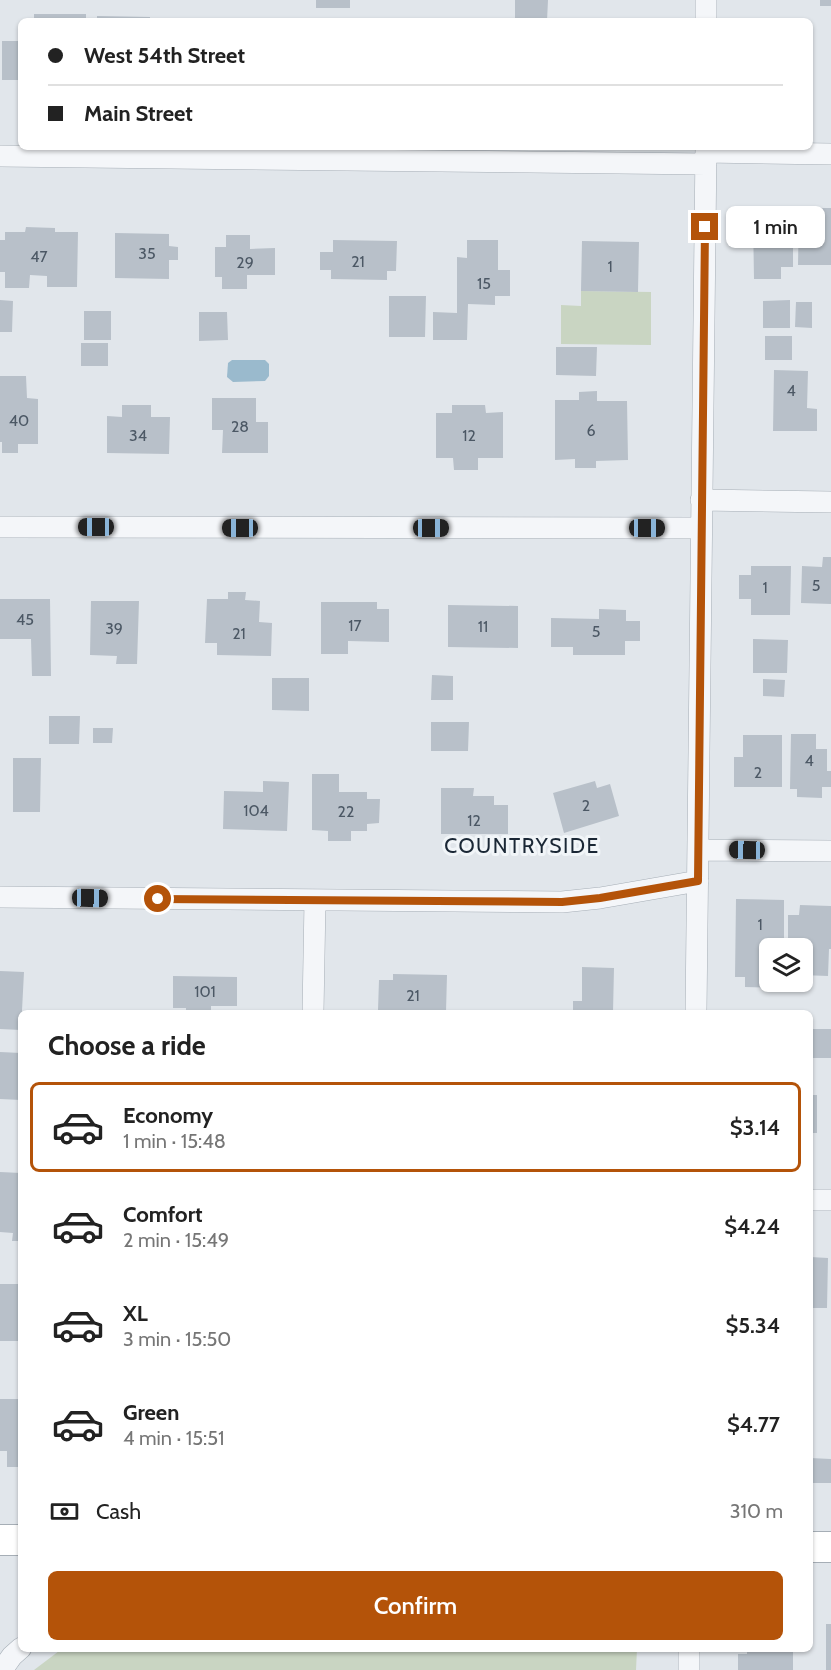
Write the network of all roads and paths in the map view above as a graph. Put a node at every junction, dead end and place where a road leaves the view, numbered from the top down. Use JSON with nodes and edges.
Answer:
{"nodes":[{"id":1,"x":706,"y":0,"type":"edge"},
{"id":2,"x":706,"y":18,"type":"edge"},
{"id":3,"x":706,"y":154,"type":"edge"},
{"id":4,"x":831,"y":154,"type":"edge"},
{"id":5,"x":0,"y":156,"type":"edge"},
{"id":6,"x":701,"y":500,"type":"junction"},
{"id":7,"x":831,"y":502,"type":"edge"},
{"id":8,"x":0,"y":527,"type":"edge"},
{"id":9,"x":701,"y":528,"type":"junction"},
{"id":10,"x":698,"y":850,"type":"junction"},
{"id":11,"x":831,"y":851,"type":"edge"},
{"id":12,"x":698,"y":881,"type":"junction"},
{"id":13,"x":0,"y":897,"type":"edge"},
{"id":14,"x":315,"y":901,"type":"junction"},
{"id":15,"x":313,"y":1010,"type":"edge"},
{"id":16,"x":696,"y":1010,"type":"edge"},
{"id":17,"x":813,"y":1200,"type":"edge"},
{"id":18,"x":831,"y":1200,"type":"edge"},
{"id":19,"x":0,"y":1540,"type":"edge"},
{"id":20,"x":18,"y":1540,"type":"edge"},
{"id":21,"x":813,"y":1547,"type":"edge"},
{"id":22,"x":831,"y":1547,"type":"edge"},
{"id":23,"x":18,"y":1651,"type":"edge"},
{"id":24,"x":689,"y":1652,"type":"edge"},
{"id":25,"x":2,"y":1670,"type":"edge"},
{"id":26,"x":689,"y":1670,"type":"edge"}],
"edges":[{"from":1,"to":2,"type":"street"},
{"from":3,"to":4,"type":"street"},
{"from":3,"to":5,"type":"street"},
{"from":3,"to":6,"type":"street"},
{"from":6,"to":7,"type":"street"},
{"from":6,"to":9,"type":"street"},
{"from":8,"to":9,"type":"street"},
{"from":9,"to":10,"type":"street"},
{"from":10,"to":11,"type":"street"},
{"from":10,"to":12,"type":"street"},
{"from":12,"to":14,"type":"street"},
{"from":12,"to":16,"type":"street"},
{"from":13,"to":14,"type":"street"},
{"from":14,"to":15,"type":"street"},
{"from":17,"to":18,"type":"street"},
{"from":19,"to":20,"type":"main road"},
{"from":21,"to":22,"type":"main road"},
{"from":23,"to":25,"type":"street"},
{"from":24,"to":26,"type":"street"}]}
